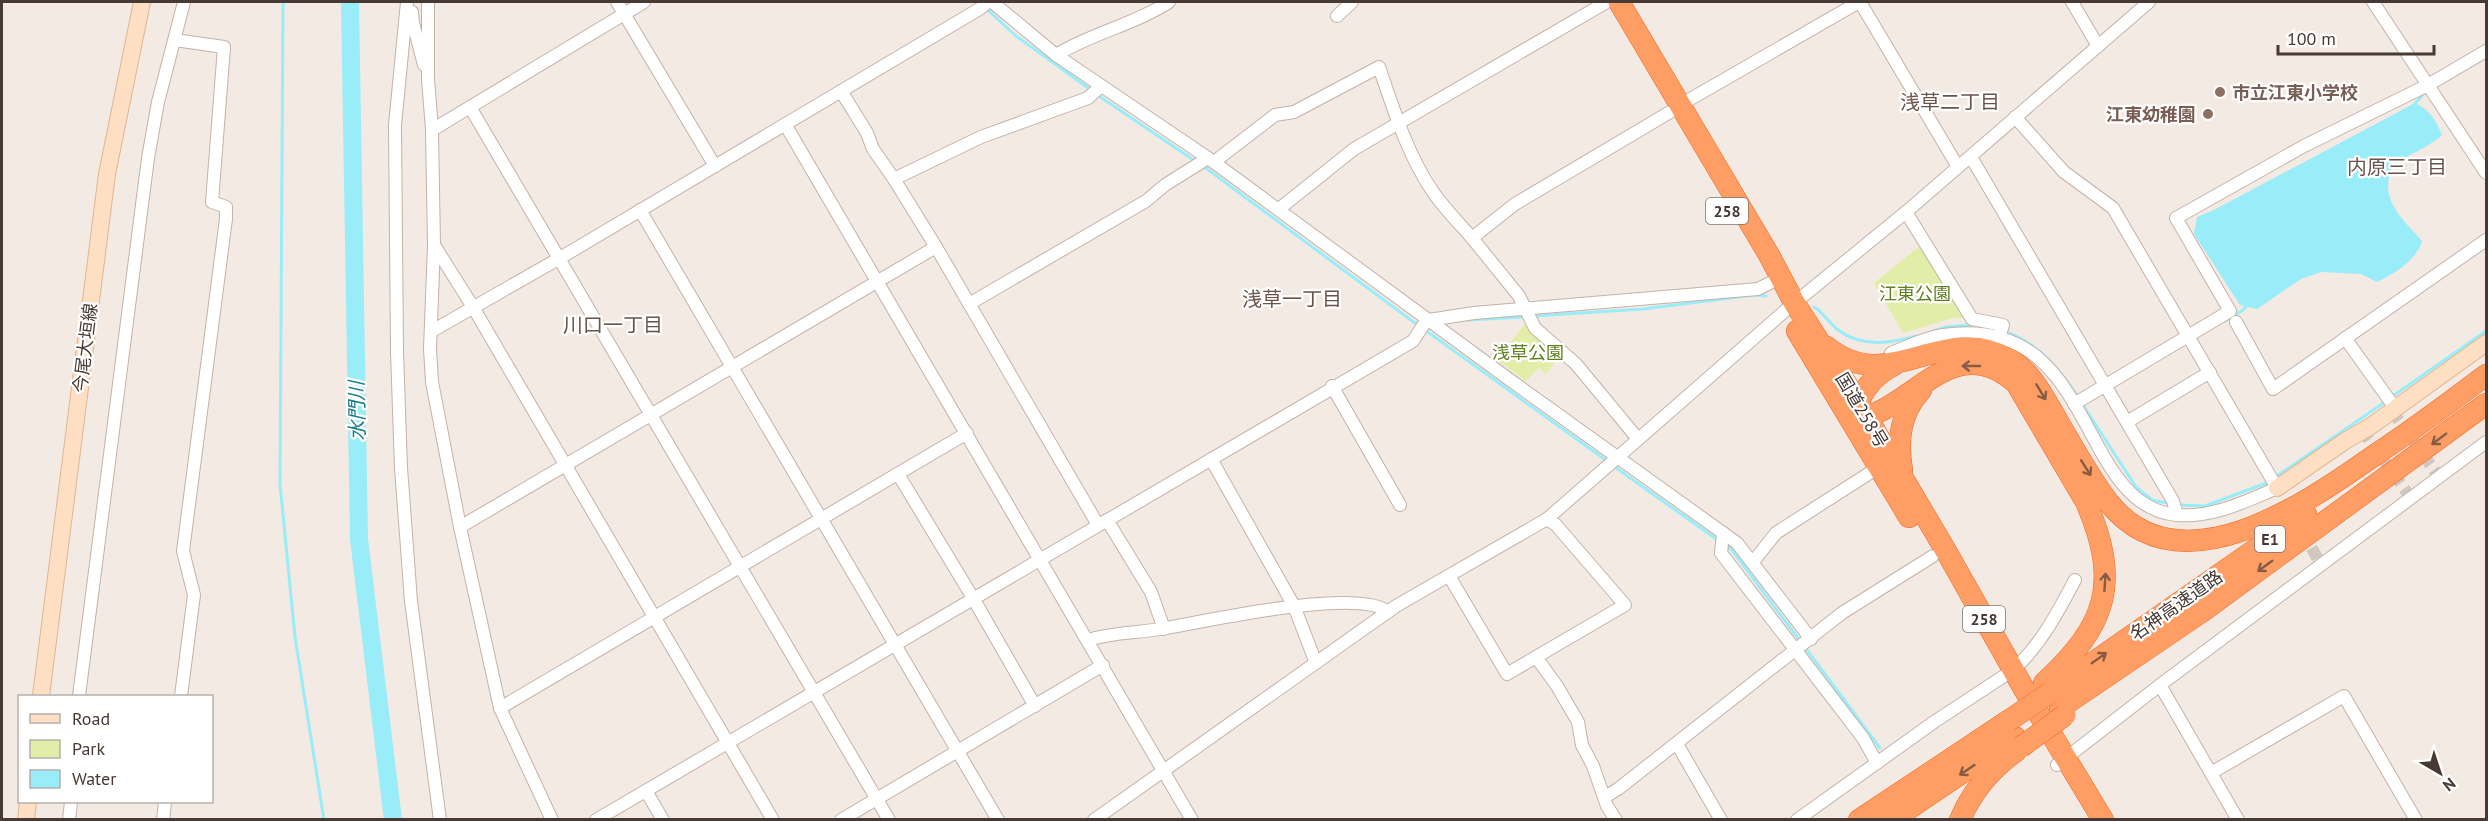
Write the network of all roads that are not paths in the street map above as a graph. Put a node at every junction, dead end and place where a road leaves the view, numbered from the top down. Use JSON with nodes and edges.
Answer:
{"nodes":[{"id":1,"x":142,"y":2,"type":"edge"},
{"id":2,"x":184,"y":2,"type":"edge"},
{"id":3,"x":407,"y":2,"type":"edge"},
{"id":4,"x":412,"y":2,"type":"edge"},
{"id":5,"x":428,"y":2,"type":"edge"},
{"id":6,"x":617,"y":2,"type":"edge"},
{"id":7,"x":644,"y":2,"type":"edge"},
{"id":8,"x":1169,"y":2,"type":"edge"},
{"id":9,"x":1352,"y":2,"type":"edge"},
{"id":10,"x":1610,"y":2,"type":"edge"},
{"id":11,"x":1859,"y":2,"type":"edge"},
{"id":12,"x":2072,"y":2,"type":"edge"},
{"id":13,"x":2149,"y":2,"type":"edge"},
{"id":14,"x":2373,"y":2,"type":"edge"},
{"id":15,"x":987,"y":3,"type":"edge"},
{"id":16,"x":624,"y":14,"type":"junction"},
{"id":17,"x":1337,"y":16,"type":"dead end"},
{"id":18,"x":175,"y":40,"type":"junction"},
{"id":19,"x":2098,"y":46,"type":"junction"},
{"id":20,"x":2487,"y":51,"type":"edge"},
{"id":21,"x":1056,"y":55,"type":"junction"},
{"id":22,"x":428,"y":79,"type":"junction"},
{"id":23,"x":2430,"y":88,"type":"junction"},
{"id":24,"x":1097,"y":90,"type":"junction"},
{"id":25,"x":842,"y":91,"type":"junction"},
{"id":26,"x":470,"y":107,"type":"junction"},
{"id":27,"x":1675,"y":109,"type":"junction"},
{"id":28,"x":2015,"y":117,"type":"junction"},
{"id":29,"x":785,"y":123,"type":"junction"},
{"id":30,"x":1400,"y":124,"type":"junction"},
{"id":31,"x":432,"y":130,"type":"junction"},
{"id":32,"x":1971,"y":157,"type":"junction"},
{"id":33,"x":1205,"y":162,"type":"junction"},
{"id":34,"x":715,"y":166,"type":"junction"},
{"id":35,"x":1958,"y":167,"type":"junction"},
{"id":36,"x":2487,"y":173,"type":"edge"},
{"id":37,"x":894,"y":179,"type":"junction"},
{"id":38,"x":1279,"y":209,"type":"junction"},
{"id":39,"x":640,"y":210,"type":"junction"},
{"id":40,"x":1906,"y":212,"type":"junction"},
{"id":41,"x":1472,"y":238,"type":"junction"},
{"id":42,"x":2487,"y":240,"type":"edge"},
{"id":43,"x":434,"y":245,"type":"junction"},
{"id":44,"x":936,"y":247,"type":"junction"},
{"id":45,"x":560,"y":258,"type":"junction"},
{"id":46,"x":878,"y":281,"type":"junction"},
{"id":47,"x":1770,"y":283,"type":"junction"},
{"id":48,"x":969,"y":304,"type":"junction"},
{"id":49,"x":473,"y":307,"type":"junction"},
{"id":50,"x":1790,"y":307,"type":"junction"},
{"id":51,"x":1527,"y":315,"type":"junction"},
{"id":52,"x":2236,"y":322,"type":"dead end"},
{"id":53,"x":1424,"y":325,"type":"junction"},
{"id":54,"x":432,"y":331,"type":"junction"},
{"id":55,"x":1999,"y":337,"type":"junction"},
{"id":56,"x":2345,"y":338,"type":"junction"},
{"id":57,"x":2190,"y":339,"type":"junction"},
{"id":58,"x":1820,"y":340,"type":"junction"},
{"id":59,"x":2487,"y":344,"type":"edge"},
{"id":60,"x":1896,"y":357,"type":"junction"},
{"id":61,"x":731,"y":366,"type":"junction"},
{"id":62,"x":2210,"y":372,"type":"junction"},
{"id":63,"x":1939,"y":373,"type":"junction"},
{"id":64,"x":2487,"y":375,"type":"edge"},
{"id":65,"x":2487,"y":382,"type":"edge"},
{"id":66,"x":1332,"y":386,"type":"junction"},
{"id":67,"x":2107,"y":388,"type":"junction"},
{"id":68,"x":2078,"y":401,"type":"junction"},
{"id":69,"x":2391,"y":402,"type":"junction"},
{"id":70,"x":2487,"y":404,"type":"edge"},
{"id":71,"x":1859,"y":413,"type":"junction"},
{"id":72,"x":651,"y":414,"type":"junction"},
{"id":73,"x":2127,"y":422,"type":"junction"},
{"id":74,"x":967,"y":433,"type":"junction"},
{"id":75,"x":1638,"y":439,"type":"junction"},
{"id":76,"x":2487,"y":442,"type":"edge"},
{"id":77,"x":1210,"y":459,"type":"junction"},
{"id":78,"x":1612,"y":461,"type":"junction"},
{"id":79,"x":565,"y":466,"type":"junction"},
{"id":80,"x":1879,"y":467,"type":"junction"},
{"id":81,"x":898,"y":474,"type":"junction"},
{"id":82,"x":2274,"y":482,"type":"junction"},
{"id":83,"x":1909,"y":488,"type":"junction"},
{"id":84,"x":1400,"y":505,"type":"dead end"},
{"id":85,"x":2175,"y":508,"type":"junction"},
{"id":86,"x":820,"y":519,"type":"junction"},
{"id":87,"x":1547,"y":519,"type":"junction"},
{"id":88,"x":1103,"y":523,"type":"junction"},
{"id":89,"x":460,"y":527,"type":"junction"},
{"id":90,"x":1722,"y":540,"type":"junction"},
{"id":91,"x":1933,"y":556,"type":"junction"},
{"id":92,"x":1040,"y":558,"type":"junction"},
{"id":93,"x":1753,"y":562,"type":"junction"},
{"id":94,"x":739,"y":566,"type":"junction"},
{"id":95,"x":1449,"y":576,"type":"junction"},
{"id":96,"x":2075,"y":580,"type":"dead end"},
{"id":97,"x":973,"y":598,"type":"junction"},
{"id":98,"x":1294,"y":606,"type":"junction"},
{"id":99,"x":1388,"y":612,"type":"junction"},
{"id":100,"x":655,"y":616,"type":"junction"},
{"id":101,"x":1164,"y":628,"type":"junction"},
{"id":102,"x":1088,"y":640,"type":"junction"},
{"id":103,"x":895,"y":645,"type":"junction"},
{"id":104,"x":1804,"y":645,"type":"junction"},
{"id":105,"x":1536,"y":657,"type":"junction"},
{"id":106,"x":1316,"y":663,"type":"junction"},
{"id":107,"x":1103,"y":665,"type":"junction"},
{"id":108,"x":2009,"y":673,"type":"junction"},
{"id":109,"x":2160,"y":685,"type":"junction"},
{"id":110,"x":813,"y":692,"type":"junction"},
{"id":111,"x":41,"y":695,"type":"edge"},
{"id":112,"x":79,"y":695,"type":"edge"},
{"id":113,"x":181,"y":695,"type":"edge"},
{"id":114,"x":2055,"y":699,"type":"junction"},
{"id":115,"x":1035,"y":705,"type":"junction"},
{"id":116,"x":500,"y":708,"type":"junction"},
{"id":117,"x":2012,"y":729,"type":"junction"},
{"id":118,"x":728,"y":742,"type":"junction"},
{"id":119,"x":1677,"y":744,"type":"junction"},
{"id":120,"x":958,"y":752,"type":"junction"},
{"id":121,"x":2061,"y":761,"type":"junction"},
{"id":122,"x":1877,"y":763,"type":"junction"},
{"id":123,"x":1163,"y":771,"type":"junction"},
{"id":124,"x":2211,"y":773,"type":"junction"},
{"id":125,"x":646,"y":791,"type":"junction"},
{"id":126,"x":1605,"y":797,"type":"junction"},
{"id":127,"x":877,"y":798,"type":"junction"},
{"id":128,"x":28,"y":803,"type":"edge"},
{"id":129,"x":71,"y":803,"type":"edge"},
{"id":130,"x":165,"y":803,"type":"edge"},
{"id":131,"x":1861,"y":818,"type":"edge"},
{"id":132,"x":26,"y":819,"type":"edge"},
{"id":133,"x":69,"y":819,"type":"edge"},
{"id":134,"x":163,"y":819,"type":"edge"},
{"id":135,"x":440,"y":819,"type":"edge"},
{"id":136,"x":552,"y":819,"type":"edge"},
{"id":137,"x":596,"y":819,"type":"edge"},
{"id":138,"x":663,"y":819,"type":"edge"},
{"id":139,"x":773,"y":819,"type":"edge"},
{"id":140,"x":841,"y":819,"type":"edge"},
{"id":141,"x":889,"y":819,"type":"edge"},
{"id":142,"x":998,"y":819,"type":"edge"},
{"id":143,"x":1094,"y":819,"type":"edge"},
{"id":144,"x":1192,"y":819,"type":"edge"},
{"id":145,"x":1616,"y":819,"type":"edge"},
{"id":146,"x":1721,"y":819,"type":"edge"},
{"id":147,"x":1797,"y":819,"type":"edge"},
{"id":148,"x":1892,"y":819,"type":"edge"},
{"id":149,"x":1960,"y":819,"type":"edge"},
{"id":150,"x":2088,"y":819,"type":"edge"},
{"id":151,"x":2103,"y":819,"type":"edge"},
{"id":152,"x":2238,"y":819,"type":"edge"},
{"id":153,"x":2416,"y":819,"type":"edge"}],
"edges":[{"from":1,"to":111,"type":"main road","name":"今尾大垣線"},
{"from":2,"to":18,"type":"street"},
{"from":3,"to":135,"type":"street"},
{"from":4,"to":22,"type":"street"},
{"from":5,"to":22,"type":"street"},
{"from":6,"to":16,"type":"street"},
{"from":7,"to":16,"type":"street"},
{"from":8,"to":21,"type":"street"},
{"from":9,"to":17,"type":"street"},
{"from":10,"to":27,"type":"highway","name":"国道258号","number":"258"},
{"from":10,"to":30,"type":"street"},
{"from":11,"to":27,"type":"street"},
{"from":11,"to":35,"type":"street"},
{"from":12,"to":19,"type":"street"},
{"from":13,"to":19,"type":"street"},
{"from":14,"to":23,"type":"street"},
{"from":15,"to":21,"type":"street"},
{"from":15,"to":25,"type":"street"},
{"from":16,"to":26,"type":"street"},
{"from":16,"to":34,"type":"street"},
{"from":18,"to":112,"type":"street"},
{"from":18,"to":113,"type":"street"},
{"from":19,"to":28,"type":"street"},
{"from":20,"to":23,"type":"street"},
{"from":21,"to":24,"type":"street"},
{"from":22,"to":31,"type":"street"},
{"from":23,"to":36,"type":"street"},
{"from":23,"to":57,"type":"street"},
{"from":24,"to":33,"type":"street"},
{"from":24,"to":37,"type":"street"},
{"from":25,"to":29,"type":"street"},
{"from":25,"to":37,"type":"street"},
{"from":26,"to":31,"type":"street"},
{"from":26,"to":45,"type":"street"},
{"from":27,"to":41,"type":"street"},
{"from":27,"to":47,"type":"highway","name":"国道258号","number":"258"},
{"from":27,"to":50,"type":"highway","name":"国道258号","number":"258"},
{"from":28,"to":32,"type":"street"},
{"from":28,"to":57,"type":"street"},
{"from":29,"to":34,"type":"street"},
{"from":29,"to":46,"type":"street"},
{"from":30,"to":33,"type":"street"},
{"from":30,"to":38,"type":"street"},
{"from":30,"to":41,"type":"street"},
{"from":31,"to":43,"type":"street"},
{"from":32,"to":35,"type":"street"},
{"from":32,"to":67,"type":"street"},
{"from":33,"to":38,"type":"street"},
{"from":33,"to":48,"type":"street"},
{"from":34,"to":39,"type":"street"},
{"from":35,"to":40,"type":"street"},
{"from":37,"to":44,"type":"street"},
{"from":38,"to":53,"type":"street"},
{"from":39,"to":45,"type":"street"},
{"from":39,"to":61,"type":"street"},
{"from":40,"to":50,"type":"street"},
{"from":40,"to":55,"type":"street"},
{"from":41,"to":51,"type":"street"},
{"from":42,"to":56,"type":"street"},
{"from":43,"to":49,"type":"street"},
{"from":43,"to":54,"type":"street"},
{"from":44,"to":46,"type":"street"},
{"from":44,"to":48,"type":"street"},
{"from":45,"to":49,"type":"street"},
{"from":45,"to":72,"type":"street"},
{"from":46,"to":61,"type":"street"},
{"from":46,"to":74,"type":"street"},
{"from":47,"to":50,"type":"highway","name":"国道258号","number":"258"},
{"from":47,"to":51,"type":"street"},
{"from":48,"to":88,"type":"street"},
{"from":49,"to":54,"type":"street"},
{"from":49,"to":79,"type":"street"},
{"from":50,"to":58,"type":"highway","name":"国道258号","number":"258"},
{"from":50,"to":71,"type":"highway","name":"国道258号","number":"258"},
{"from":50,"to":75,"type":"street"},
{"from":51,"to":53,"type":"street"},
{"from":51,"to":75,"type":"street"},
{"from":52,"to":56,"type":"street"},
{"from":53,"to":66,"type":"street"},
{"from":53,"to":78,"type":"street"},
{"from":54,"to":89,"type":"street"},
{"from":55,"to":60,"type":"street"},
{"from":55,"to":68,"type":"street"},
{"from":56,"to":69,"type":"street"},
{"from":57,"to":62,"type":"street"},
{"from":57,"to":67,"type":"street"},
{"from":58,"to":60,"type":"highway"},
{"from":58,"to":71,"type":"highway","name":"国道258号","number":"258"},
{"from":59,"to":69,"type":"main road"},
{"from":60,"to":64,"type":"highway","one_way":true},
{"from":60,"to":71,"type":"highway"},
{"from":61,"to":72,"type":"street"},
{"from":61,"to":86,"type":"street"},
{"from":62,"to":73,"type":"street"},
{"from":62,"to":82,"type":"street"},
{"from":63,"to":71,"type":"highway"},
{"from":63,"to":83,"type":"highway"},
{"from":114,"to":63,"type":"highway","one_way":true},
{"from":114,"to":65,"type":"highway","name":"名神高速道路","number":"E1","one_way":true},
{"from":66,"to":77,"type":"street"},
{"from":66,"to":84,"type":"street"},
{"from":67,"to":68,"type":"street"},
{"from":67,"to":73,"type":"street"},
{"from":68,"to":85,"type":"street"},
{"from":69,"to":82,"type":"main road"},
{"from":70,"to":114,"type":"highway","name":"名神高速道路","number":"E1","one_way":true},
{"from":71,"to":80,"type":"highway","name":"国道258号","number":"258"},
{"from":71,"to":83,"type":"highway","name":"国道258号","number":"258"},
{"from":72,"to":79,"type":"street"},
{"from":72,"to":94,"type":"street"},
{"from":73,"to":85,"type":"street"},
{"from":74,"to":81,"type":"street"},
{"from":74,"to":92,"type":"street"},
{"from":75,"to":78,"type":"street"},
{"from":76,"to":109,"type":"street"},
{"from":77,"to":88,"type":"street"},
{"from":77,"to":98,"type":"street"},
{"from":78,"to":87,"type":"street"},
{"from":78,"to":90,"type":"street"},
{"from":79,"to":89,"type":"street"},
{"from":79,"to":100,"type":"street"},
{"from":80,"to":91,"type":"highway","name":"国道258号","number":"258"},
{"from":80,"to":93,"type":"street"},
{"from":81,"to":86,"type":"street"},
{"from":81,"to":97,"type":"street"},
{"from":82,"to":85,"type":"street"},
{"from":83,"to":108,"type":"highway","name":"国道258号","number":"258"},
{"from":86,"to":94,"type":"street"},
{"from":86,"to":103,"type":"street"},
{"from":87,"to":95,"type":"street"},
{"from":87,"to":105,"type":"street"},
{"from":88,"to":92,"type":"street"},
{"from":88,"to":101,"type":"street"},
{"from":89,"to":116,"type":"street"},
{"from":90,"to":93,"type":"street"},
{"from":90,"to":104,"type":"street"},
{"from":91,"to":104,"type":"street"},
{"from":91,"to":108,"type":"highway","name":"国道258号","number":"258"},
{"from":92,"to":97,"type":"street"},
{"from":92,"to":102,"type":"street"},
{"from":93,"to":104,"type":"street"},
{"from":94,"to":100,"type":"street"},
{"from":94,"to":110,"type":"street"},
{"from":95,"to":99,"type":"street"},
{"from":95,"to":105,"type":"street"},
{"from":96,"to":108,"type":"street"},
{"from":97,"to":103,"type":"street"},
{"from":97,"to":115,"type":"street"},
{"from":98,"to":99,"type":"street"},
{"from":98,"to":101,"type":"street"},
{"from":98,"to":106,"type":"street"},
{"from":99,"to":106,"type":"street"},
{"from":100,"to":116,"type":"street"},
{"from":100,"to":118,"type":"street"},
{"from":101,"to":102,"type":"street"},
{"from":102,"to":107,"type":"street"},
{"from":103,"to":110,"type":"street"},
{"from":103,"to":120,"type":"street"},
{"from":104,"to":119,"type":"street"},
{"from":104,"to":122,"type":"street"},
{"from":105,"to":126,"type":"street"},
{"from":106,"to":123,"type":"street"},
{"from":107,"to":115,"type":"street"},
{"from":107,"to":123,"type":"street"},
{"from":108,"to":121,"type":"highway","name":"国道258号","number":"258"},
{"from":108,"to":122,"type":"street"},
{"from":109,"to":121,"type":"street"},
{"from":109,"to":124,"type":"street"},
{"from":110,"to":118,"type":"street"},
{"from":110,"to":127,"type":"street"},
{"from":114,"to":117,"type":"highway"},
{"from":114,"to":117,"type":"highway","name":"名神高速道路","number":"E1"},
{"from":115,"to":120,"type":"street"},
{"from":116,"to":136,"type":"street"},
{"from":117,"to":131,"type":"highway"},
{"from":117,"to":148,"type":"highway","name":"名神高速道路","number":"E1","one_way":true},
{"from":117,"to":149,"type":"highway"},
{"from":118,"to":125,"type":"street"},
{"from":118,"to":139,"type":"street"},
{"from":119,"to":126,"type":"street"},
{"from":119,"to":146,"type":"street"},
{"from":120,"to":127,"type":"street"},
{"from":120,"to":142,"type":"street"},
{"from":121,"to":150,"type":"highway","name":"国道258号","number":"258"},
{"from":121,"to":151,"type":"highway","name":"国道258号","number":"258"},
{"from":122,"to":147,"type":"street"},
{"from":123,"to":143,"type":"street"},
{"from":123,"to":144,"type":"street"},
{"from":124,"to":152,"type":"street"},
{"from":124,"to":153,"type":"street"},
{"from":125,"to":137,"type":"street"},
{"from":125,"to":138,"type":"street"},
{"from":126,"to":145,"type":"street"},
{"from":127,"to":140,"type":"street"},
{"from":127,"to":141,"type":"street"},
{"from":128,"to":132,"type":"main road"},
{"from":129,"to":133,"type":"street"},
{"from":130,"to":134,"type":"street"}]}
